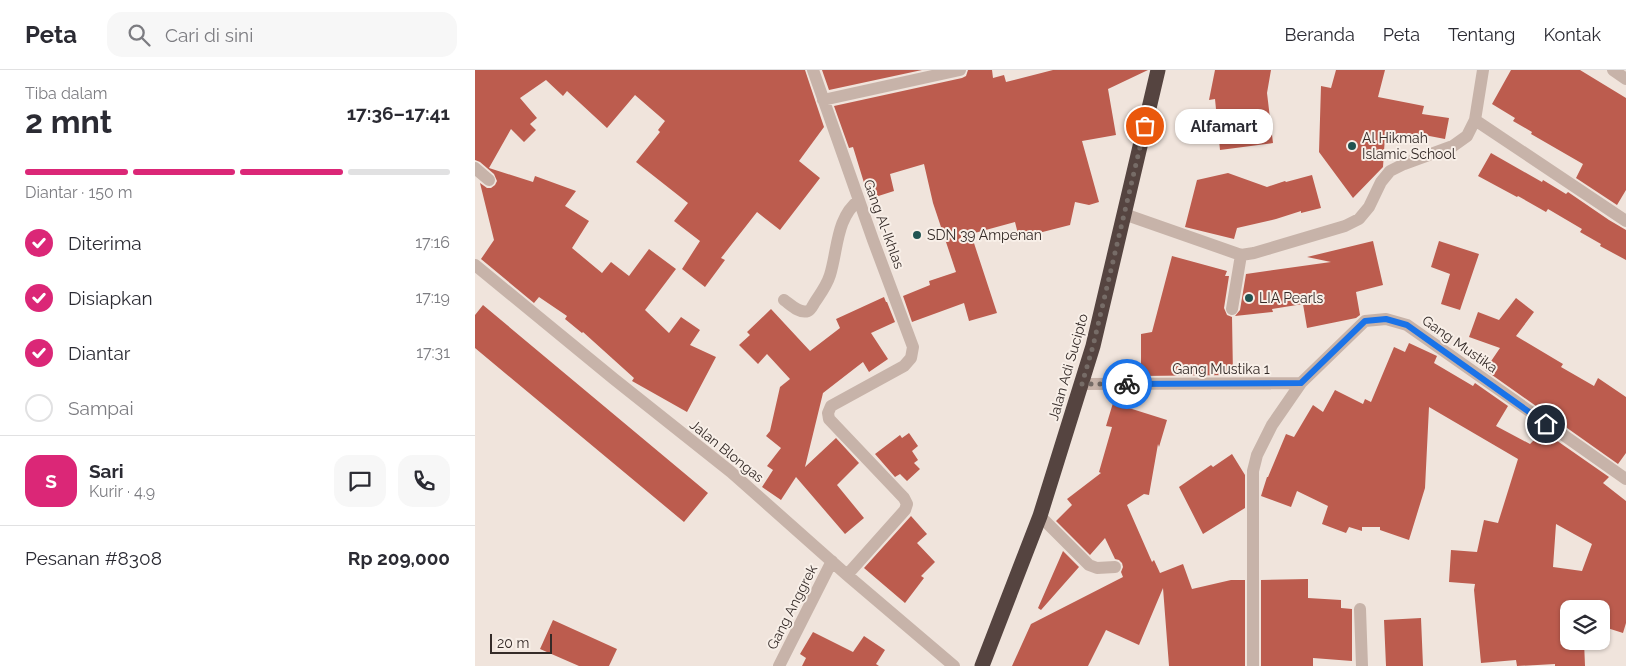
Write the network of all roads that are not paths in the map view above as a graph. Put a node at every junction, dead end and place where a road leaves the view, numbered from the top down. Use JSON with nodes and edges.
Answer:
{"nodes":[{"id":1,"x":813,"y":70,"type":"edge"},
{"id":2,"x":960,"y":70,"type":"edge"},
{"id":3,"x":1158,"y":70,"type":"edge"},
{"id":4,"x":1483,"y":70,"type":"edge"},
{"id":5,"x":1613,"y":70,"type":"edge"},
{"id":6,"x":1626,"y":78,"type":"edge"},
{"id":7,"x":823,"y":100,"type":"junction"},
{"id":8,"x":1475,"y":120,"type":"junction"},
{"id":9,"x":475,"y":168,"type":"edge"},
{"id":10,"x":489,"y":180,"type":"dead end"},
{"id":11,"x":859,"y":200,"type":"junction"},
{"id":12,"x":1124,"y":214,"type":"junction"},
{"id":13,"x":1626,"y":221,"type":"edge"},
{"id":14,"x":1241,"y":255,"type":"junction"},
{"id":15,"x":475,"y":265,"type":"edge"},
{"id":16,"x":784,"y":300,"type":"dead end"},
{"id":17,"x":1232,"y":309,"type":"dead end"},
{"id":18,"x":1301,"y":383,"type":"junction"},
{"id":19,"x":1082,"y":384,"type":"junction"},
{"id":20,"x":1626,"y":480,"type":"edge"},
{"id":21,"x":1040,"y":516,"type":"junction"},
{"id":22,"x":832,"y":561,"type":"junction"},
{"id":23,"x":1115,"y":567,"type":"dead end"},
{"id":24,"x":847,"y":575,"type":"junction"},
{"id":25,"x":1359,"y":609,"type":"dead end"},
{"id":26,"x":779,"y":666,"type":"edge"},
{"id":27,"x":954,"y":666,"type":"edge"},
{"id":28,"x":982,"y":666,"type":"edge"},
{"id":29,"x":1253,"y":666,"type":"edge"},
{"id":30,"x":1362,"y":666,"type":"edge"}],
"edges":[{"from":1,"to":7,"type":"street","name":"Gang Al-Ikhlas"},
{"from":2,"to":7,"type":"street"},
{"from":3,"to":12,"type":"highway","name":"Jalan Adi Sucipto"},
{"from":4,"to":8,"type":"street"},
{"from":5,"to":6,"type":"street"},
{"from":7,"to":11,"type":"street","name":"Gang Al-Ikhlas"},
{"from":8,"to":13,"type":"street"},
{"from":8,"to":14,"type":"street"},
{"from":9,"to":10,"type":"street"},
{"from":11,"to":16,"type":"street"},
{"from":11,"to":24,"type":"street","name":"Gang Al-Ikhlas"},
{"from":12,"to":14,"type":"street"},
{"from":12,"to":19,"type":"highway","name":"Jalan Adi Sucipto"},
{"from":14,"to":17,"type":"street"},
{"from":15,"to":22,"type":"street","name":"Jalan Blongas"},
{"from":18,"to":19,"type":"street","name":"Gang Mustika 1"},
{"from":18,"to":20,"type":"street","name":"Gang Mustika"},
{"from":18,"to":29,"type":"street","name":"Gang Mustika"},
{"from":19,"to":21,"type":"highway","name":"Jalan Adi Sucipto"},
{"from":21,"to":23,"type":"street"},
{"from":21,"to":28,"type":"highway","name":"Jalan Adi Sucipto"},
{"from":22,"to":24,"type":"street","name":"Jalan Blongas"},
{"from":22,"to":26,"type":"street","name":"Gang Anggrek"},
{"from":24,"to":27,"type":"street","name":"Jalan Blongas"},
{"from":25,"to":30,"type":"street"}]}
